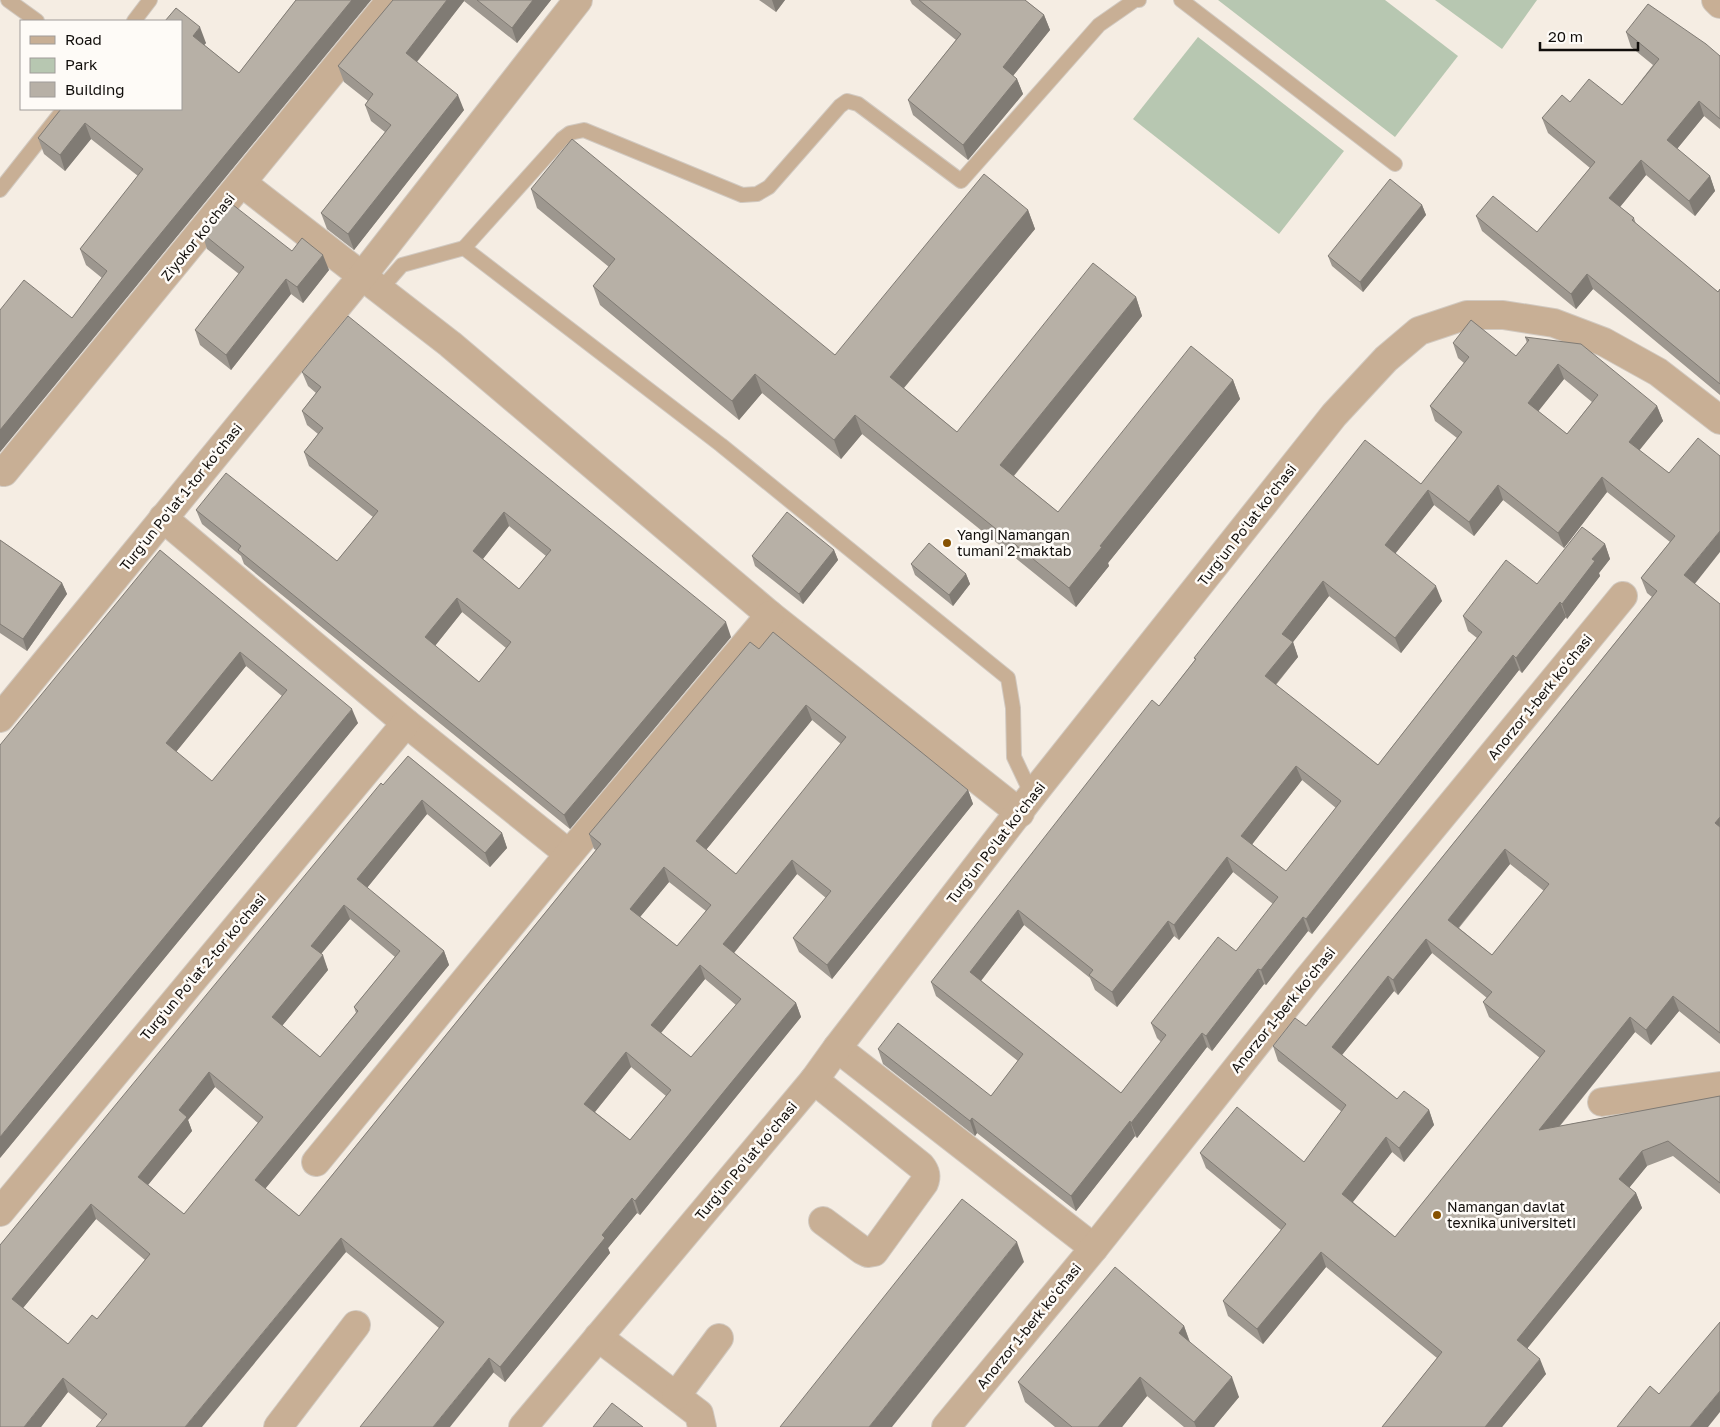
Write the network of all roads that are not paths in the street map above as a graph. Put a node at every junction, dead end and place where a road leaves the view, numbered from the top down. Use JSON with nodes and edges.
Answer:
{"nodes":[{"id":1,"x":8,"y":0,"type":"edge"},
{"id":2,"x":150,"y":0,"type":"edge"},
{"id":3,"x":391,"y":0,"type":"edge"},
{"id":4,"x":578,"y":0,"type":"edge"},
{"id":5,"x":1139,"y":0,"type":"edge"},
{"id":6,"x":1181,"y":0,"type":"edge"},
{"id":7,"x":1716,"y":0,"type":"edge"},
{"id":8,"x":1720,"y":4,"type":"edge"},
{"id":9,"x":36,"y":20,"type":"edge"},
{"id":10,"x":135,"y":20,"type":"edge"},
{"id":11,"x":63,"y":110,"type":"edge"},
{"id":12,"x":1395,"y":164,"type":"dead end"},
{"id":13,"x":242,"y":183,"type":"junction"},
{"id":14,"x":0,"y":190,"type":"edge"},
{"id":15,"x":464,"y":248,"type":"junction"},
{"id":16,"x":371,"y":283,"type":"junction"},
{"id":17,"x":1720,"y":420,"type":"edge"},
{"id":18,"x":4,"y":472,"type":"dead end"},
{"id":19,"x":163,"y":518,"type":"junction"},
{"id":20,"x":1623,"y":596,"type":"dead end"},
{"id":21,"x":770,"y":615,"type":"junction"},
{"id":22,"x":0,"y":718,"type":"edge"},
{"id":23,"x":406,"y":722,"type":"junction"},
{"id":24,"x":1026,"y":804,"type":"junction"},
{"id":25,"x":569,"y":854,"type":"junction"},
{"id":26,"x":837,"y":1048,"type":"junction"},
{"id":27,"x":814,"y":1080,"type":"junction"},
{"id":28,"x":1720,"y":1086,"type":"edge"},
{"id":29,"x":1602,"y":1102,"type":"dead end"},
{"id":30,"x":316,"y":1162,"type":"dead end"},
{"id":31,"x":0,"y":1212,"type":"edge"},
{"id":32,"x":823,"y":1221,"type":"dead end"},
{"id":33,"x":1094,"y":1248,"type":"junction"},
{"id":34,"x":356,"y":1325,"type":"dead end"},
{"id":35,"x":598,"y":1337,"type":"junction"},
{"id":36,"x":719,"y":1338,"type":"dead end"},
{"id":37,"x":676,"y":1396,"type":"junction"},
{"id":38,"x":278,"y":1427,"type":"edge"},
{"id":39,"x":523,"y":1427,"type":"edge"},
{"id":40,"x":702,"y":1427,"type":"edge"},
{"id":41,"x":946,"y":1427,"type":"edge"}],
"edges":[{"from":1,"to":9,"type":"lane"},
{"from":2,"to":10,"type":"lane"},
{"from":3,"to":13,"type":"street","name":"Ziyokor koʻchasi"},
{"from":4,"to":16,"type":"street","name":"Turgʻun Poʻlat 1-tor koʻchasi"},
{"from":5,"to":15,"type":"lane"},
{"from":6,"to":12,"type":"lane"},
{"from":7,"to":8,"type":"street"},
{"from":11,"to":14,"type":"lane"},
{"from":13,"to":16,"type":"street"},
{"from":13,"to":18,"type":"street","name":"Ziyokor koʻchasi"},
{"from":15,"to":16,"type":"lane"},
{"from":15,"to":24,"type":"lane"},
{"from":16,"to":19,"type":"street","name":"Turgʻun Poʻlat 1-tor koʻchasi"},
{"from":16,"to":21,"type":"street"},
{"from":17,"to":24,"type":"street","name":"Turgʻun Poʻlat koʻchasi"},
{"from":19,"to":22,"type":"street","name":"Turgʻun Poʻlat 1-tor koʻchasi"},
{"from":19,"to":23,"type":"street"},
{"from":20,"to":33,"type":"street","name":"Anorzor 1-berk koʻchasi"},
{"from":21,"to":24,"type":"street"},
{"from":21,"to":25,"type":"street"},
{"from":23,"to":25,"type":"street"},
{"from":23,"to":31,"type":"street","name":"Turgʻun Poʻlat 2-tor koʻchasi"},
{"from":24,"to":26,"type":"street","name":"Turgʻun Poʻlat koʻchasi"},
{"from":25,"to":30,"type":"street"},
{"from":26,"to":27,"type":"street","name":"Turgʻun Poʻlat koʻchasi"},
{"from":26,"to":33,"type":"street"},
{"from":27,"to":32,"type":"street"},
{"from":27,"to":35,"type":"street","name":"Turgʻun Poʻlat koʻchasi"},
{"from":28,"to":29,"type":"street"},
{"from":33,"to":41,"type":"street","name":"Anorzor 1-berk koʻchasi"},
{"from":34,"to":38,"type":"street"},
{"from":35,"to":37,"type":"street"},
{"from":35,"to":39,"type":"street","name":"Turgʻun Poʻlat koʻchasi"},
{"from":36,"to":37,"type":"street"},
{"from":37,"to":40,"type":"street"}]}
